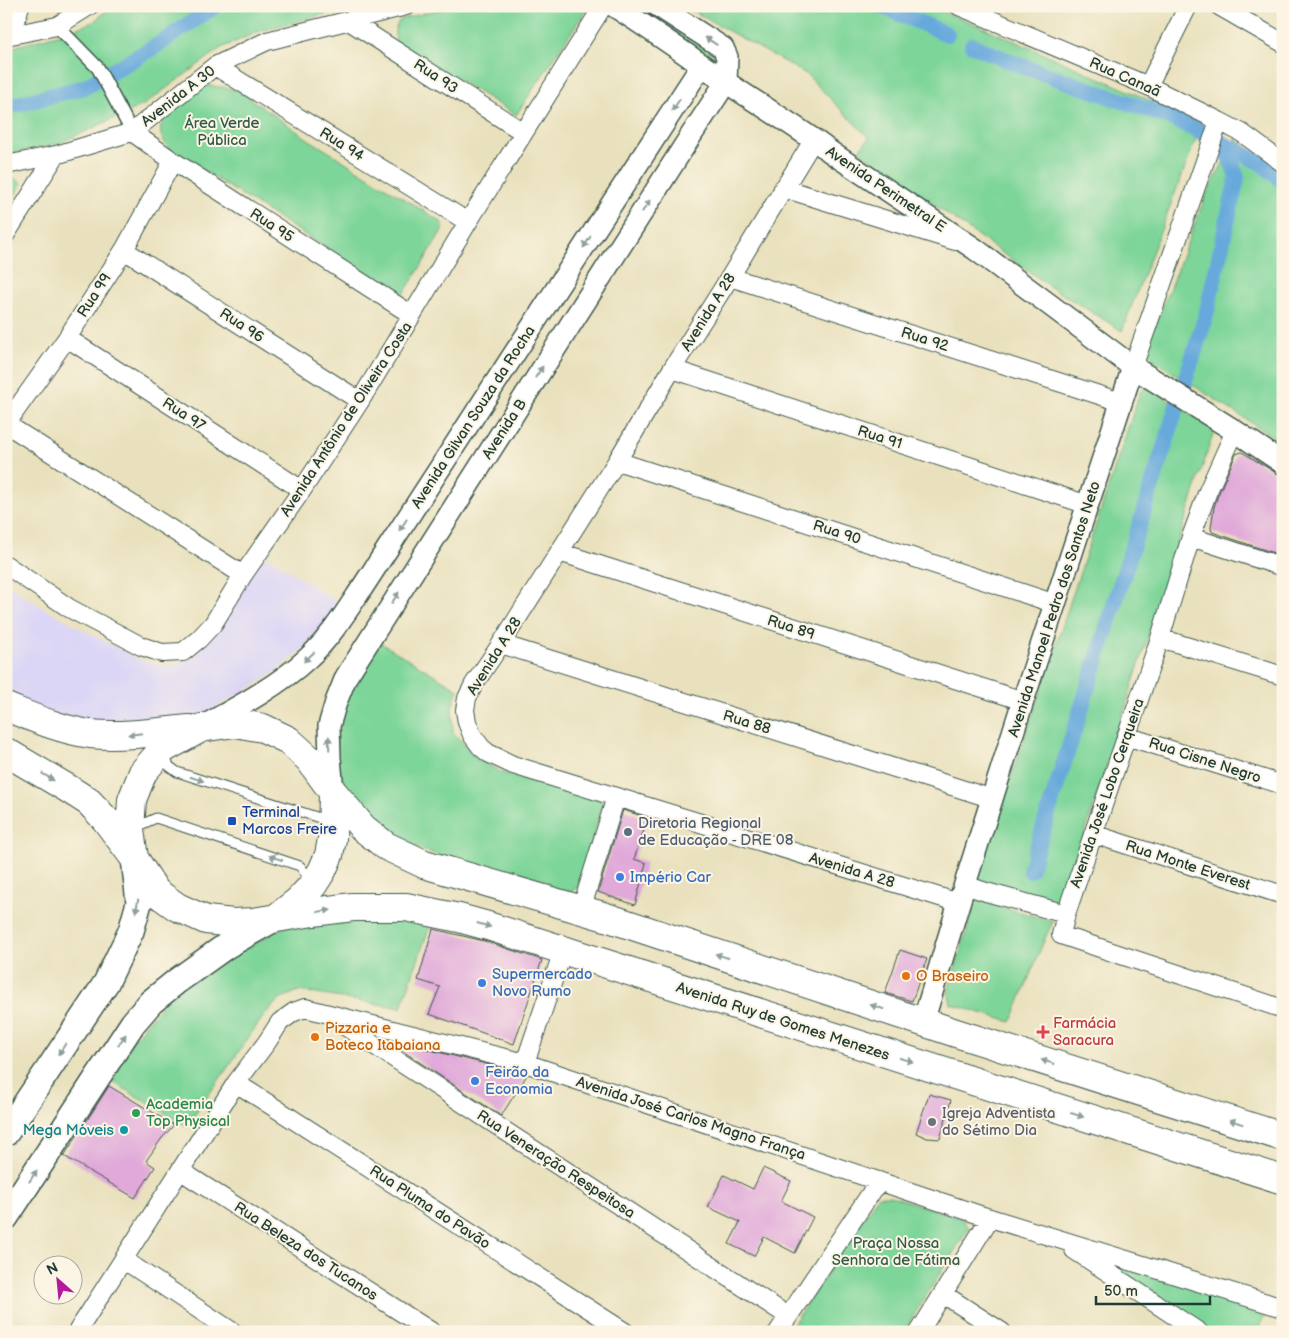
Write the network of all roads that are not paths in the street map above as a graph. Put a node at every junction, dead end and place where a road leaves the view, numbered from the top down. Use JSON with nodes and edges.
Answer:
{"nodes":[{"id":1,"x":20,"y":6,"type":"edge"},
{"id":2,"x":89,"y":6,"type":"edge"},
{"id":3,"x":406,"y":6,"type":"edge"},
{"id":4,"x":603,"y":6,"type":"edge"},
{"id":5,"x":614,"y":6,"type":"edge"},
{"id":6,"x":658,"y":6,"type":"edge"},
{"id":7,"x":958,"y":6,"type":"edge"},
{"id":8,"x":1188,"y":6,"type":"edge"},
{"id":9,"x":1220,"y":6,"type":"edge"},
{"id":10,"x":349,"y":21,"type":"junction"},
{"id":11,"x":57,"y":26,"type":"junction"},
{"id":12,"x":8,"y":32,"type":"edge"},
{"id":13,"x":1283,"y":43,"type":"edge"},
{"id":14,"x":702,"y":65,"type":"junction"},
{"id":15,"x":215,"y":66,"type":"junction"},
{"id":16,"x":726,"y":82,"type":"junction"},
{"id":17,"x":1148,"y":86,"type":"junction"},
{"id":18,"x":1218,"y":125,"type":"junction"},
{"id":19,"x":132,"y":132,"type":"junction"},
{"id":20,"x":523,"y":132,"type":"junction"},
{"id":21,"x":814,"y":139,"type":"junction"},
{"id":22,"x":56,"y":155,"type":"junction"},
{"id":23,"x":173,"y":161,"type":"junction"},
{"id":24,"x":1283,"y":163,"type":"edge"},
{"id":25,"x":6,"y":165,"type":"edge"},
{"id":26,"x":783,"y":188,"type":"junction"},
{"id":27,"x":468,"y":222,"type":"junction"},
{"id":28,"x":6,"y":234,"type":"edge"},
{"id":29,"x":968,"y":244,"type":"junction"},
{"id":30,"x":124,"y":250,"type":"junction"},
{"id":31,"x":730,"y":276,"type":"junction"},
{"id":32,"x":412,"y":316,"type":"junction"},
{"id":33,"x":67,"y":338,"type":"junction"},
{"id":34,"x":1133,"y":367,"type":"junction"},
{"id":35,"x":672,"y":369,"type":"junction"},
{"id":36,"x":360,"y":401,"type":"junction"},
{"id":37,"x":1121,"y":402,"type":"junction"},
{"id":38,"x":6,"y":424,"type":"edge"},
{"id":39,"x":1235,"y":431,"type":"junction"},
{"id":40,"x":617,"y":461,"type":"junction"},
{"id":41,"x":1283,"y":464,"type":"edge"},
{"id":42,"x":302,"y":490,"type":"junction"},
{"id":43,"x":1088,"y":505,"type":"junction"},
{"id":44,"x":1191,"y":537,"type":"junction"},
{"id":45,"x":559,"y":552,"type":"junction"},
{"id":46,"x":6,"y":565,"type":"edge"},
{"id":47,"x":1283,"y":567,"type":"edge"},
{"id":48,"x":243,"y":575,"type":"junction"},
{"id":49,"x":1056,"y":604,"type":"junction"},
{"id":50,"x":1160,"y":638,"type":"junction"},
{"id":51,"x":501,"y":644,"type":"junction"},
{"id":52,"x":1283,"y":676,"type":"edge"},
{"id":53,"x":1023,"y":701,"type":"junction"},
{"id":54,"x":6,"y":707,"type":"edge"},
{"id":55,"x":201,"y":728,"type":"junction"},
{"id":56,"x":1126,"y":736,"type":"junction"},
{"id":57,"x":163,"y":749,"type":"junction"},
{"id":58,"x":6,"y":752,"type":"edge"},
{"id":59,"x":1283,"y":785,"type":"edge"},
{"id":60,"x":333,"y":792,"type":"junction"},
{"id":61,"x":616,"y":797,"type":"junction"},
{"id":62,"x":992,"y":799,"type":"junction"},
{"id":63,"x":334,"y":822,"type":"junction"},
{"id":64,"x":130,"y":830,"type":"junction"},
{"id":65,"x":1093,"y":834,"type":"junction"},
{"id":66,"x":134,"y":858,"type":"junction"},
{"id":67,"x":313,"y":885,"type":"junction"},
{"id":68,"x":962,"y":894,"type":"junction"},
{"id":69,"x":1283,"y":895,"type":"edge"},
{"id":70,"x":581,"y":910,"type":"junction"},
{"id":71,"x":1066,"y":914,"type":"junction"},
{"id":72,"x":276,"y":918,"type":"junction"},
{"id":73,"x":673,"y":940,"type":"junction"},
{"id":74,"x":563,"y":950,"type":"junction"},
{"id":75,"x":658,"y":981,"type":"junction"},
{"id":76,"x":1283,"y":1009,"type":"edge"},
{"id":77,"x":324,"y":1012,"type":"junction"},
{"id":78,"x":923,"y":1022,"type":"junction"},
{"id":79,"x":525,"y":1063,"type":"junction"},
{"id":80,"x":236,"y":1083,"type":"junction"},
{"id":81,"x":6,"y":1133,"type":"edge"},
{"id":82,"x":1274,"y":1134,"type":"edge"},
{"id":83,"x":1249,"y":1169,"type":"junction"},
{"id":84,"x":181,"y":1171,"type":"junction"},
{"id":85,"x":1283,"y":1180,"type":"edge"},
{"id":86,"x":879,"y":1181,"type":"junction"},
{"id":87,"x":6,"y":1217,"type":"edge"},
{"id":88,"x":990,"y":1218,"type":"junction"},
{"id":89,"x":1056,"y":1239,"type":"junction"},
{"id":90,"x":124,"y":1260,"type":"junction"},
{"id":91,"x":943,"y":1294,"type":"junction"},
{"id":92,"x":1283,"y":1308,"type":"edge"},
{"id":93,"x":788,"y":1316,"type":"junction"},
{"id":94,"x":77,"y":1332,"type":"edge"},
{"id":95,"x":233,"y":1332,"type":"edge"},
{"id":96,"x":432,"y":1332,"type":"edge"},
{"id":97,"x":625,"y":1332,"type":"edge"},
{"id":98,"x":778,"y":1332,"type":"edge"},
{"id":99,"x":919,"y":1332,"type":"edge"},
{"id":100,"x":1002,"y":1332,"type":"edge"},
{"id":101,"x":1199,"y":1332,"type":"edge"}],
"edges":[{"from":1,"to":12,"type":"street"},
{"from":2,"to":11,"type":"street"},
{"from":3,"to":10,"type":"street","name":"Avenida A 30"},
{"from":4,"to":20,"type":"street","name":"Avenida Antônio de Oliveira Costa"},
{"from":5,"to":14,"type":"street"},
{"from":16,"to":6,"type":"street","one_way":true},
{"from":7,"to":17,"type":"street","name":"Rua Canaã"},
{"from":8,"to":17,"type":"street"},
{"from":9,"to":13,"type":"street"},
{"from":10,"to":15,"type":"street","name":"Avenida A 30"},
{"from":10,"to":20,"type":"street","name":"Rua 93"},
{"from":11,"to":12,"type":"street"},
{"from":11,"to":19,"type":"street"},
{"from":14,"to":16,"type":"street","name":"Avenida Perimetral E"},
{"from":14,"to":55,"type":"street","name":"Avenida Gilvan Souza da Rocha","one_way":true},
{"from":15,"to":19,"type":"street","name":"Avenida A 30"},
{"from":15,"to":27,"type":"street","name":"Rua 94"},
{"from":16,"to":21,"type":"street","name":"Avenida Perimetral E"},
{"from":60,"to":16,"type":"street","name":"Avenida B","one_way":true},
{"from":17,"to":18,"type":"street","name":"Rua Canaã"},
{"from":18,"to":24,"type":"street","name":"Rua Canaã"},
{"from":18,"to":34,"type":"street"},
{"from":19,"to":22,"type":"street","name":"Avenida A 30"},
{"from":19,"to":23,"type":"street","name":"Rua 95"},
{"from":20,"to":27,"type":"street","name":"Avenida Antônio de Oliveira Costa"},
{"from":21,"to":26,"type":"street","name":"Avenida A 28"},
{"from":21,"to":29,"type":"street","name":"Avenida Perimetral E"},
{"from":22,"to":25,"type":"street","name":"Avenida A 30"},
{"from":22,"to":28,"type":"street"},
{"from":23,"to":30,"type":"street","name":"Rua 99"},
{"from":23,"to":32,"type":"street","name":"Rua 95"},
{"from":26,"to":29,"type":"street"},
{"from":26,"to":31,"type":"street","name":"Avenida A 28"},
{"from":27,"to":32,"type":"street","name":"Avenida Antônio de Oliveira Costa"},
{"from":29,"to":34,"type":"street","name":"Avenida Perimetral E"},
{"from":30,"to":33,"type":"street","name":"Rua 99"},
{"from":30,"to":36,"type":"street","name":"Rua 96"},
{"from":31,"to":35,"type":"street","name":"Avenida A 28"},
{"from":31,"to":37,"type":"street","name":"Rua 92"},
{"from":32,"to":36,"type":"street","name":"Avenida Antônio de Oliveira Costa"},
{"from":33,"to":38,"type":"street","name":"Rua 99"},
{"from":33,"to":42,"type":"street","name":"Rua 97"},
{"from":34,"to":37,"type":"street","name":"Avenida Manoel Pedro dos Santos Neto"},
{"from":34,"to":39,"type":"street"},
{"from":35,"to":40,"type":"street","name":"Avenida A 28"},
{"from":35,"to":43,"type":"street","name":"Rua 91"},
{"from":36,"to":42,"type":"street","name":"Avenida Antônio de Oliveira Costa"},
{"from":37,"to":43,"type":"street","name":"Avenida Manoel Pedro dos Santos Neto"},
{"from":38,"to":48,"type":"street"},
{"from":39,"to":41,"type":"street"},
{"from":39,"to":44,"type":"street","name":"Avenida José Lobo Cerqueira"},
{"from":40,"to":45,"type":"street","name":"Avenida A 28"},
{"from":40,"to":49,"type":"street","name":"Rua 90"},
{"from":42,"to":48,"type":"street","name":"Avenida Antônio de Oliveira Costa"},
{"from":43,"to":49,"type":"street","name":"Avenida Manoel Pedro dos Santos Neto"},
{"from":44,"to":47,"type":"street"},
{"from":44,"to":50,"type":"street","name":"Avenida José Lobo Cerqueira"},
{"from":45,"to":51,"type":"street","name":"Avenida A 28"},
{"from":45,"to":53,"type":"street","name":"Rua 89"},
{"from":46,"to":48,"type":"street","name":"Avenida Antônio de Oliveira Costa"},
{"from":49,"to":53,"type":"street","name":"Avenida Manoel Pedro dos Santos Neto"},
{"from":50,"to":52,"type":"street"},
{"from":50,"to":56,"type":"street","name":"Avenida José Lobo Cerqueira"},
{"from":51,"to":61,"type":"street","name":"Avenida A 28"},
{"from":51,"to":62,"type":"street","name":"Rua 88"},
{"from":53,"to":62,"type":"street","name":"Avenida Manoel Pedro dos Santos Neto"},
{"from":55,"to":54,"type":"main road","one_way":true},
{"from":55,"to":57,"type":"main road"},
{"from":55,"to":60,"type":"main road"},
{"from":56,"to":59,"type":"street","name":"Rua Cisne Negro"},
{"from":56,"to":65,"type":"street","name":"Avenida José Lobo Cerqueira"},
{"from":57,"to":63,"type":"lane","one_way":true},
{"from":57,"to":64,"type":"main road"},
{"from":58,"to":66,"type":"main road","name":"Avenida Ruy de Gomes Menezes","one_way":true},
{"from":60,"to":63,"type":"main road"},
{"from":60,"to":70,"type":"main road"},
{"from":61,"to":68,"type":"street","name":"Avenida A 28"},
{"from":61,"to":70,"type":"street"},
{"from":62,"to":68,"type":"street","name":"Avenida Manoel Pedro dos Santos Neto"},
{"from":63,"to":67,"type":"main road"},
{"from":64,"to":66,"type":"main road"},
{"from":67,"to":64,"type":"lane","one_way":true},
{"from":65,"to":69,"type":"street","name":"Rua Monte Everest"},
{"from":65,"to":71,"type":"street","name":"Avenida José Lobo Cerqueira"},
{"from":66,"to":72,"type":"main road","name":"Avenida Ruy de Gomes Menezes"},
{"from":66,"to":81,"type":"main road","one_way":true},
{"from":67,"to":72,"type":"main road"},
{"from":68,"to":71,"type":"street","name":"Avenida A 28"},
{"from":68,"to":78,"type":"street","name":"Avenida Manoel Pedro dos Santos Neto"},
{"from":70,"to":73,"type":"main road"},
{"from":71,"to":76,"type":"street","name":"Avenida José Lobo Cerqueira"},
{"from":72,"to":74,"type":"main road","name":"Avenida Ruy de Gomes Menezes","one_way":true},
{"from":87,"to":72,"type":"main road","one_way":true},
{"from":73,"to":75,"type":"main road"},
{"from":78,"to":73,"type":"main road","one_way":true},
{"from":74,"to":75,"type":"main road","name":"Avenida Ruy de Gomes Menezes"},
{"from":74,"to":79,"type":"street"},
{"from":75,"to":83,"type":"main road","name":"Avenida Ruy de Gomes Menezes","one_way":true},
{"from":77,"to":79,"type":"street","name":"Avenida José Carlos Magno França"},
{"from":77,"to":80,"type":"street","name":"Avenida José Carlos Magno França"},
{"from":77,"to":93,"type":"street","name":"Rua Veneração Respeitosa"},
{"from":82,"to":78,"type":"main road","one_way":true},
{"from":79,"to":86,"type":"street","name":"Avenida José Carlos Magno França"},
{"from":80,"to":84,"type":"street","name":"Avenida José Carlos Magno França"},
{"from":80,"to":97,"type":"street","name":"Rua Pluma do Pavão"},
{"from":82,"to":83,"type":"main road"},
{"from":83,"to":85,"type":"main road","name":"Avenida Ruy de Gomes Menezes"},
{"from":84,"to":90,"type":"street","name":"Avenida José Carlos Magno França"},
{"from":84,"to":96,"type":"street","name":"Rua Beleza dos Tucanos"},
{"from":86,"to":88,"type":"street","name":"Avenida José Carlos Magno França"},
{"from":86,"to":93,"type":"street"},
{"from":88,"to":89,"type":"street","name":"Avenida José Carlos Magno França"},
{"from":88,"to":91,"type":"street"},
{"from":89,"to":92,"type":"street","name":"Avenida José Carlos Magno França"},
{"from":89,"to":101,"type":"street"},
{"from":90,"to":94,"type":"street","name":"Avenida José Carlos Magno França"},
{"from":90,"to":95,"type":"street"},
{"from":91,"to":99,"type":"street"},
{"from":91,"to":100,"type":"street"},
{"from":93,"to":98,"type":"street"}]}
